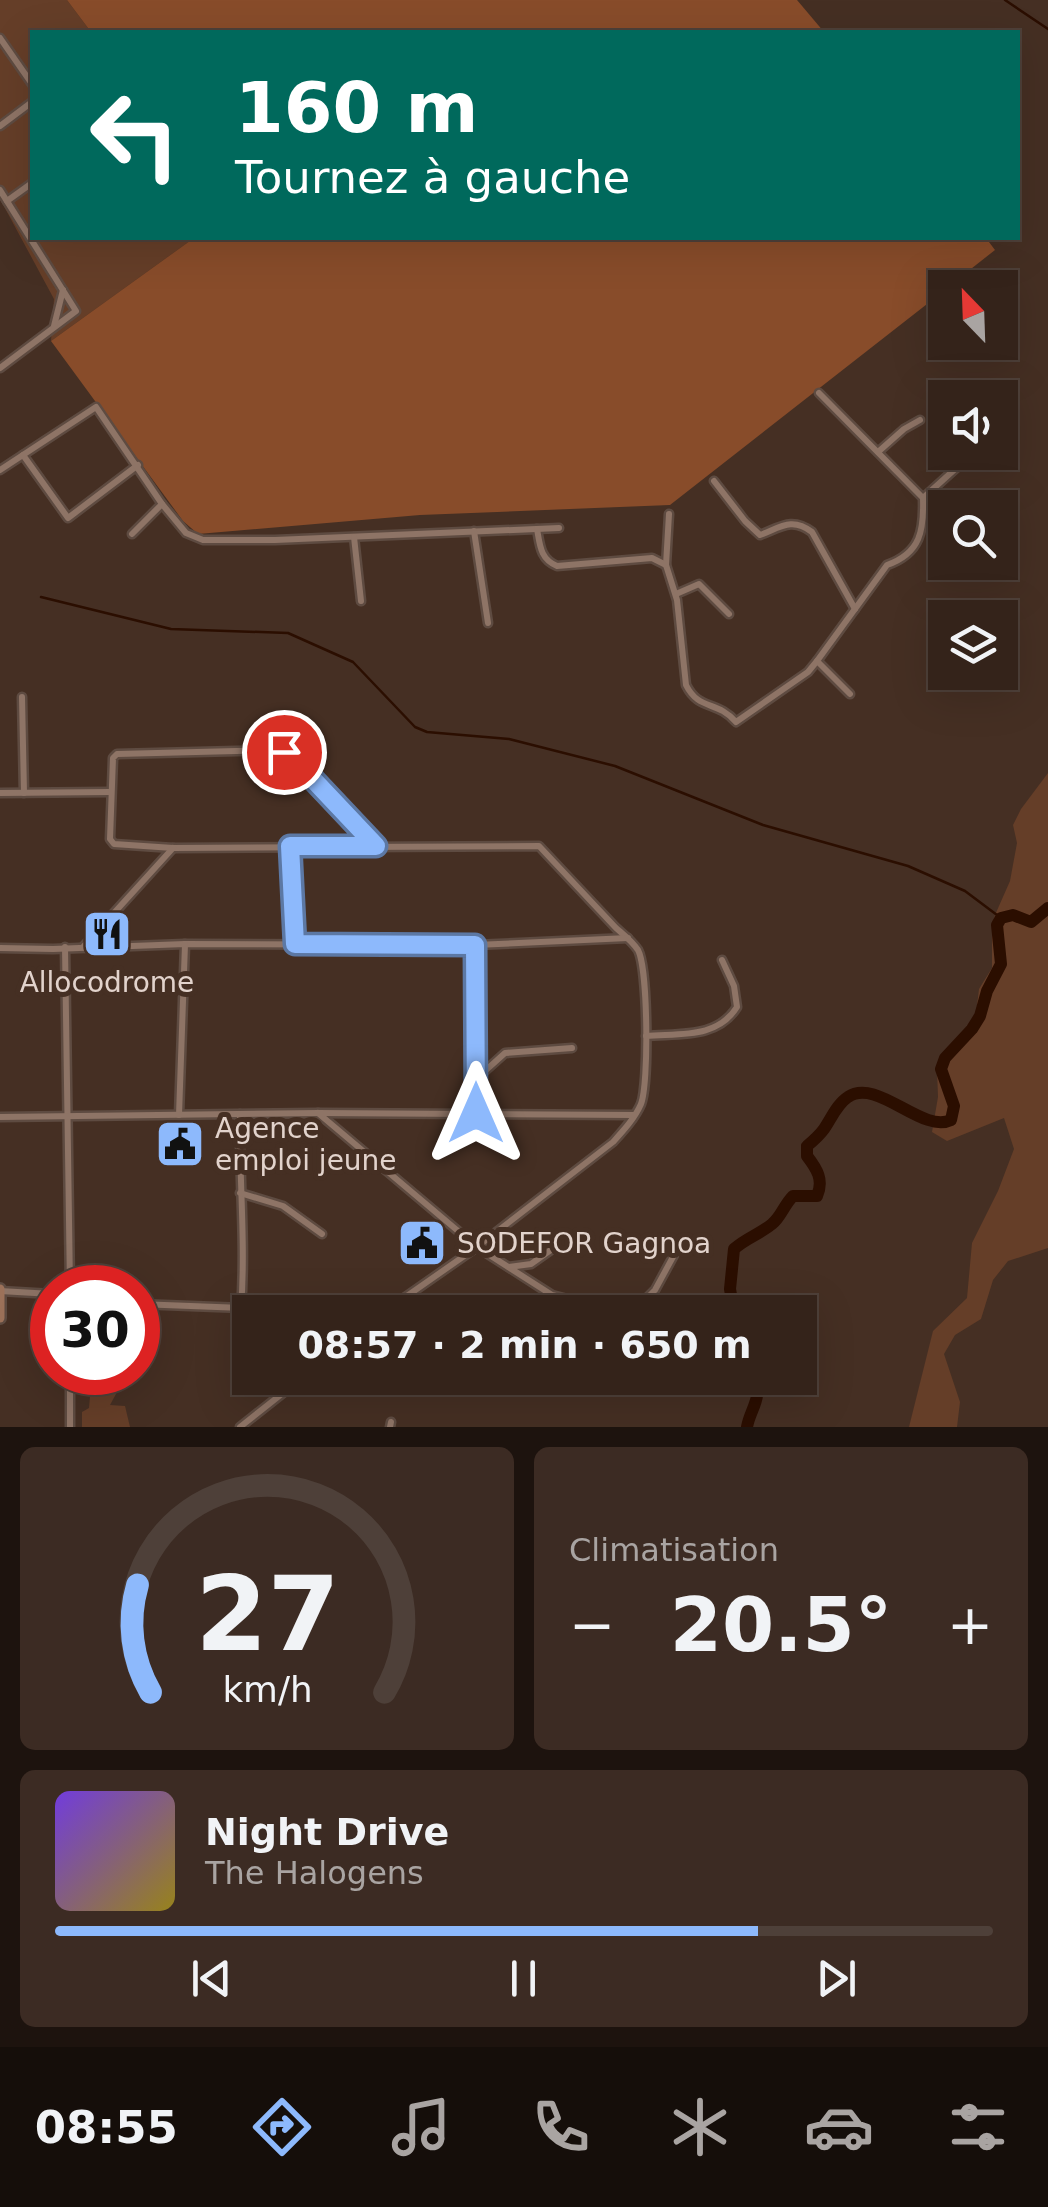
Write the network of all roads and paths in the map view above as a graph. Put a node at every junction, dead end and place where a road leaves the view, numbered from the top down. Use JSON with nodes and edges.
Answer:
{"nodes":[{"id":1,"x":0,"y":38,"type":"edge"},
{"id":2,"x":30,"y":81,"type":"edge"},
{"id":3,"x":30,"y":104,"type":"edge"},
{"id":4,"x":0,"y":126,"type":"edge"},
{"id":5,"x":30,"y":184,"type":"edge"},
{"id":6,"x":0,"y":190,"type":"edge"},
{"id":7,"x":7,"y":201,"type":"junction"},
{"id":8,"x":30,"y":238,"type":"edge"},
{"id":9,"x":32,"y":240,"type":"edge"},
{"id":10,"x":63,"y":290,"type":"junction"},
{"id":11,"x":54,"y":328,"type":"junction"},
{"id":12,"x":0,"y":368,"type":"edge"},
{"id":13,"x":820,"y":392,"type":"dead end"},
{"id":14,"x":920,"y":420,"type":"dead end"},
{"id":15,"x":878,"y":452,"type":"junction"},
{"id":16,"x":23,"y":455,"type":"junction"},
{"id":17,"x":138,"y":465,"type":"junction"},
{"id":18,"x":0,"y":470,"type":"edge"},
{"id":19,"x":954,"y":470,"type":"edge"},
{"id":20,"x":714,"y":482,"type":"dead end"},
{"id":21,"x":923,"y":498,"type":"junction"},
{"id":22,"x":162,"y":504,"type":"junction"},
{"id":23,"x":669,"y":514,"type":"dead end"},
{"id":24,"x":559,"y":528,"type":"dead end"},
{"id":25,"x":537,"y":529,"type":"junction"},
{"id":26,"x":474,"y":532,"type":"junction"},
{"id":27,"x":132,"y":534,"type":"dead end"},
{"id":28,"x":354,"y":536,"type":"junction"},
{"id":29,"x":666,"y":565,"type":"junction"},
{"id":30,"x":676,"y":594,"type":"junction"},
{"id":31,"x":360,"y":601,"type":"dead end"},
{"id":32,"x":855,"y":610,"type":"junction"},
{"id":33,"x":729,"y":614,"type":"dead end"},
{"id":34,"x":488,"y":623,"type":"dead end"},
{"id":35,"x":816,"y":662,"type":"junction"},
{"id":36,"x":850,"y":694,"type":"dead end"},
{"id":37,"x":22,"y":697,"type":"dead end"},
{"id":38,"x":110,"y":792,"type":"junction"},
{"id":39,"x":0,"y":793,"type":"edge"},
{"id":40,"x":24,"y":793,"type":"junction"},
{"id":41,"x":290,"y":846,"type":"junction"},
{"id":42,"x":376,"y":846,"type":"junction"},
{"id":43,"x":173,"y":848,"type":"junction"},
{"id":44,"x":628,"y":938,"type":"junction"},
{"id":45,"x":184,"y":944,"type":"junction"},
{"id":46,"x":295,"y":944,"type":"junction"},
{"id":47,"x":475,"y":945,"type":"junction"},
{"id":48,"x":84,"y":947,"type":"junction"},
{"id":49,"x":0,"y":948,"type":"edge"},
{"id":50,"x":65,"y":948,"type":"junction"},
{"id":51,"x":722,"y":960,"type":"dead end"},
{"id":52,"x":646,"y":1036,"type":"junction"},
{"id":53,"x":572,"y":1048,"type":"dead end"},
{"id":54,"x":475,"y":1080,"type":"junction"},
{"id":55,"x":318,"y":1112,"type":"junction"},
{"id":56,"x":476,"y":1113,"type":"junction"},
{"id":57,"x":240,"y":1114,"type":"junction"},
{"id":58,"x":179,"y":1115,"type":"junction"},
{"id":59,"x":634,"y":1115,"type":"junction"},
{"id":60,"x":0,"y":1117,"type":"edge"},
{"id":61,"x":68,"y":1117,"type":"junction"},
{"id":62,"x":240,"y":1193,"type":"junction"},
{"id":63,"x":322,"y":1234,"type":"dead end"},
{"id":64,"x":554,"y":1246,"type":"dead end"},
{"id":65,"x":477,"y":1247,"type":"junction"},
{"id":66,"x":674,"y":1255,"type":"dead end"},
{"id":67,"x":70,"y":1265,"type":"edge"},
{"id":68,"x":508,"y":1267,"type":"junction"},
{"id":69,"x":0,"y":1290,"type":"edge"},
{"id":70,"x":30,"y":1292,"type":"edge"},
{"id":71,"x":241,"y":1295,"type":"edge"},
{"id":72,"x":408,"y":1295,"type":"edge"},
{"id":73,"x":160,"y":1305,"type":"edge"},
{"id":74,"x":232,"y":1308,"type":"edge"},
{"id":75,"x":0,"y":1318,"type":"edge"},
{"id":76,"x":70,"y":1395,"type":"edge"},
{"id":77,"x":280,"y":1395,"type":"edge"},
{"id":78,"x":70,"y":1427,"type":"edge"},
{"id":79,"x":240,"y":1427,"type":"edge"}],
"edges":[{"from":1,"to":2,"type":"street"},
{"from":3,"to":4,"type":"street"},
{"from":5,"to":7,"type":"street"},
{"from":6,"to":7,"type":"street"},
{"from":7,"to":8,"type":"street"},
{"from":9,"to":10,"type":"street"},
{"from":10,"to":11,"type":"street"},
{"from":10,"to":11,"type":"street"},
{"from":11,"to":12,"type":"street"},
{"from":13,"to":15,"type":"street"},
{"from":14,"to":15,"type":"street"},
{"from":15,"to":21,"type":"street"},
{"from":16,"to":17,"type":"street"},
{"from":16,"to":17,"type":"street"},
{"from":16,"to":18,"type":"street"},
{"from":17,"to":22,"type":"street"},
{"from":19,"to":21,"type":"street"},
{"from":20,"to":32,"type":"street"},
{"from":21,"to":32,"type":"street"},
{"from":22,"to":27,"type":"street"},
{"from":22,"to":28,"type":"street"},
{"from":23,"to":29,"type":"street"},
{"from":24,"to":25,"type":"street"},
{"from":25,"to":26,"type":"street"},
{"from":25,"to":29,"type":"street"},
{"from":26,"to":28,"type":"street"},
{"from":26,"to":34,"type":"street"},
{"from":28,"to":31,"type":"street"},
{"from":29,"to":30,"type":"street"},
{"from":30,"to":33,"type":"street"},
{"from":30,"to":35,"type":"street"},
{"from":32,"to":35,"type":"street"},
{"from":35,"to":36,"type":"street"},
{"from":37,"to":40,"type":"street"},
{"from":38,"to":40,"type":"street"},
{"from":38,"to":42,"type":"street"},
{"from":38,"to":43,"type":"street"},
{"from":39,"to":40,"type":"street"},
{"from":41,"to":42,"type":"street"},
{"from":41,"to":43,"type":"street"},
{"from":41,"to":46,"type":"street"},
{"from":42,"to":44,"type":"street"},
{"from":43,"to":48,"type":"street"},
{"from":44,"to":47,"type":"street"},
{"from":44,"to":52,"type":"street"},
{"from":45,"to":46,"type":"street"},
{"from":45,"to":48,"type":"street"},
{"from":45,"to":58,"type":"street"},
{"from":46,"to":47,"type":"street"},
{"from":47,"to":54,"type":"street"},
{"from":48,"to":50,"type":"street"},
{"from":49,"to":50,"type":"street"},
{"from":50,"to":61,"type":"street"},
{"from":51,"to":52,"type":"street"},
{"from":52,"to":59,"type":"street"},
{"from":53,"to":54,"type":"street"},
{"from":54,"to":56,"type":"street"},
{"from":55,"to":56,"type":"street"},
{"from":55,"to":57,"type":"street"},
{"from":55,"to":65,"type":"street"},
{"from":56,"to":59,"type":"street"},
{"from":57,"to":58,"type":"street"},
{"from":57,"to":62,"type":"street"},
{"from":58,"to":61,"type":"street"},
{"from":59,"to":65,"type":"street"},
{"from":60,"to":61,"type":"street"},
{"from":61,"to":67,"type":"street"},
{"from":62,"to":63,"type":"street"},
{"from":62,"to":71,"type":"street"},
{"from":64,"to":68,"type":"street"},
{"from":65,"to":68,"type":"street"},
{"from":65,"to":72,"type":"street"},
{"from":66,"to":68,"type":"street"},
{"from":69,"to":70,"type":"street"},
{"from":69,"to":75,"type":"main road"},
{"from":73,"to":74,"type":"street"},
{"from":76,"to":78,"type":"street"},
{"from":77,"to":79,"type":"street"}]}
